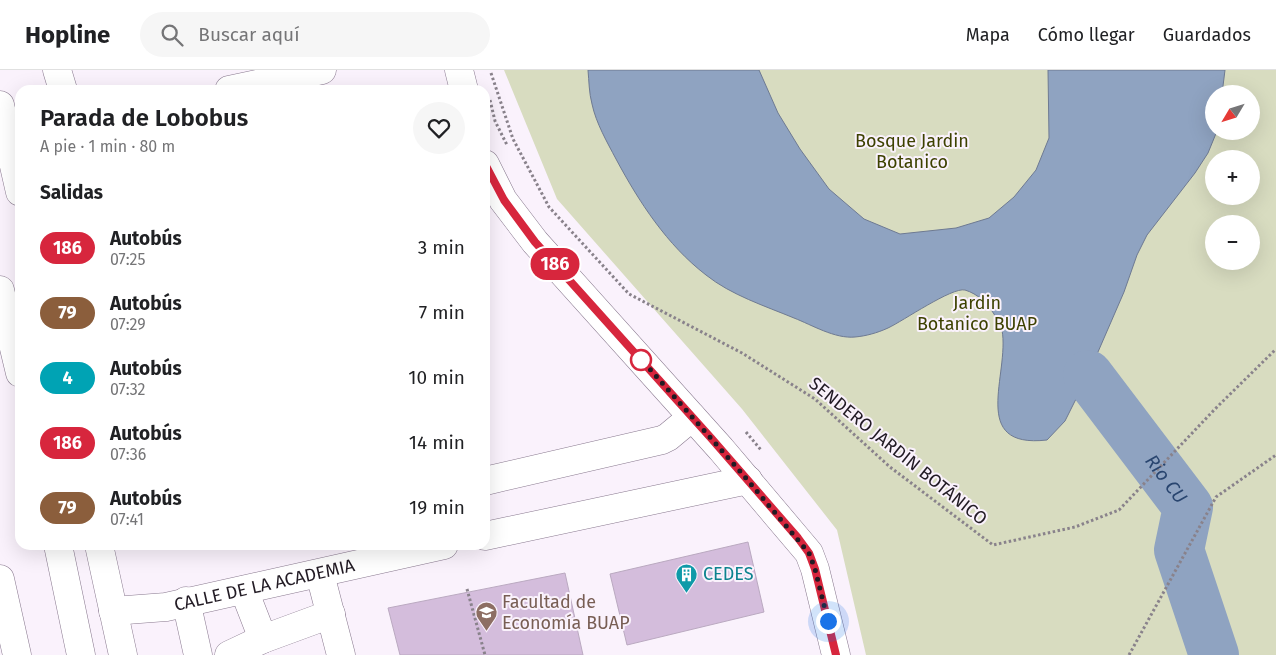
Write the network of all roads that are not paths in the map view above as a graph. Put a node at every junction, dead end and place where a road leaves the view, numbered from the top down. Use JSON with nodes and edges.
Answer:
{"nodes":[{"id":1,"x":57,"y":70,"type":"edge"},
{"id":2,"x":322,"y":70,"type":"edge"},
{"id":3,"x":459,"y":70,"type":"edge"},
{"id":4,"x":61,"y":85,"type":"edge"},
{"id":5,"x":252,"y":85,"type":"edge"},
{"id":6,"x":463,"y":85,"type":"edge"},
{"id":7,"x":0,"y":105,"type":"edge"},
{"id":8,"x":15,"y":170,"type":"edge"},
{"id":9,"x":490,"y":173,"type":"edge"},
{"id":10,"x":0,"y":290,"type":"edge"},
{"id":11,"x":15,"y":352,"type":"edge"},
{"id":12,"x":692,"y":417,"type":"junction"},
{"id":13,"x":490,"y":480,"type":"edge"},
{"id":14,"x":748,"y":480,"type":"junction"},
{"id":15,"x":490,"y":535,"type":"edge"},
{"id":16,"x":59,"y":550,"type":"edge"},
{"id":17,"x":100,"y":550,"type":"edge"},
{"id":18,"x":423,"y":550,"type":"edge"},
{"id":19,"x":320,"y":574,"type":"junction"},
{"id":20,"x":244,"y":590,"type":"junction"},
{"id":21,"x":2,"y":597,"type":"edge"},
{"id":22,"x":186,"y":601,"type":"junction"},
{"id":23,"x":113,"y":611,"type":"junction"},
{"id":24,"x":331,"y":614,"type":"junction"},
{"id":25,"x":263,"y":639,"type":"junction"},
{"id":26,"x":17,"y":655,"type":"edge"},
{"id":27,"x":82,"y":655,"type":"edge"},
{"id":28,"x":123,"y":655,"type":"edge"},
{"id":29,"x":198,"y":655,"type":"edge"},
{"id":30,"x":229,"y":655,"type":"edge"},
{"id":31,"x":341,"y":655,"type":"edge"},
{"id":32,"x":836,"y":655,"type":"edge"}],
"edges":[{"from":1,"to":4,"type":"street"},
{"from":2,"to":5,"type":"street"},
{"from":3,"to":6,"type":"street"},
{"from":7,"to":8,"type":"street"},
{"from":9,"to":12,"type":"street"},
{"from":10,"to":11,"type":"street"},
{"from":12,"to":13,"type":"street"},
{"from":12,"to":14,"type":"street"},
{"from":14,"to":15,"type":"street"},
{"from":14,"to":32,"type":"street"},
{"from":16,"to":27,"type":"street"},
{"from":17,"to":23,"type":"street"},
{"from":18,"to":19,"type":"street","name":"CALLE DE LA ACADEMIA"},
{"from":19,"to":20,"type":"street","name":"CALLE DE LA ACADEMIA"},
{"from":19,"to":24,"type":"street"},
{"from":20,"to":22,"type":"street","name":"CALLE DE LA ACADEMIA"},
{"from":20,"to":25,"type":"street"},
{"from":21,"to":26,"type":"street"},
{"from":22,"to":23,"type":"street","name":"CALLE DE LA ACADEMIA"},
{"from":22,"to":29,"type":"street"},
{"from":23,"to":28,"type":"street"},
{"from":24,"to":25,"type":"street"},
{"from":24,"to":31,"type":"street"},
{"from":25,"to":30,"type":"street"}]}
